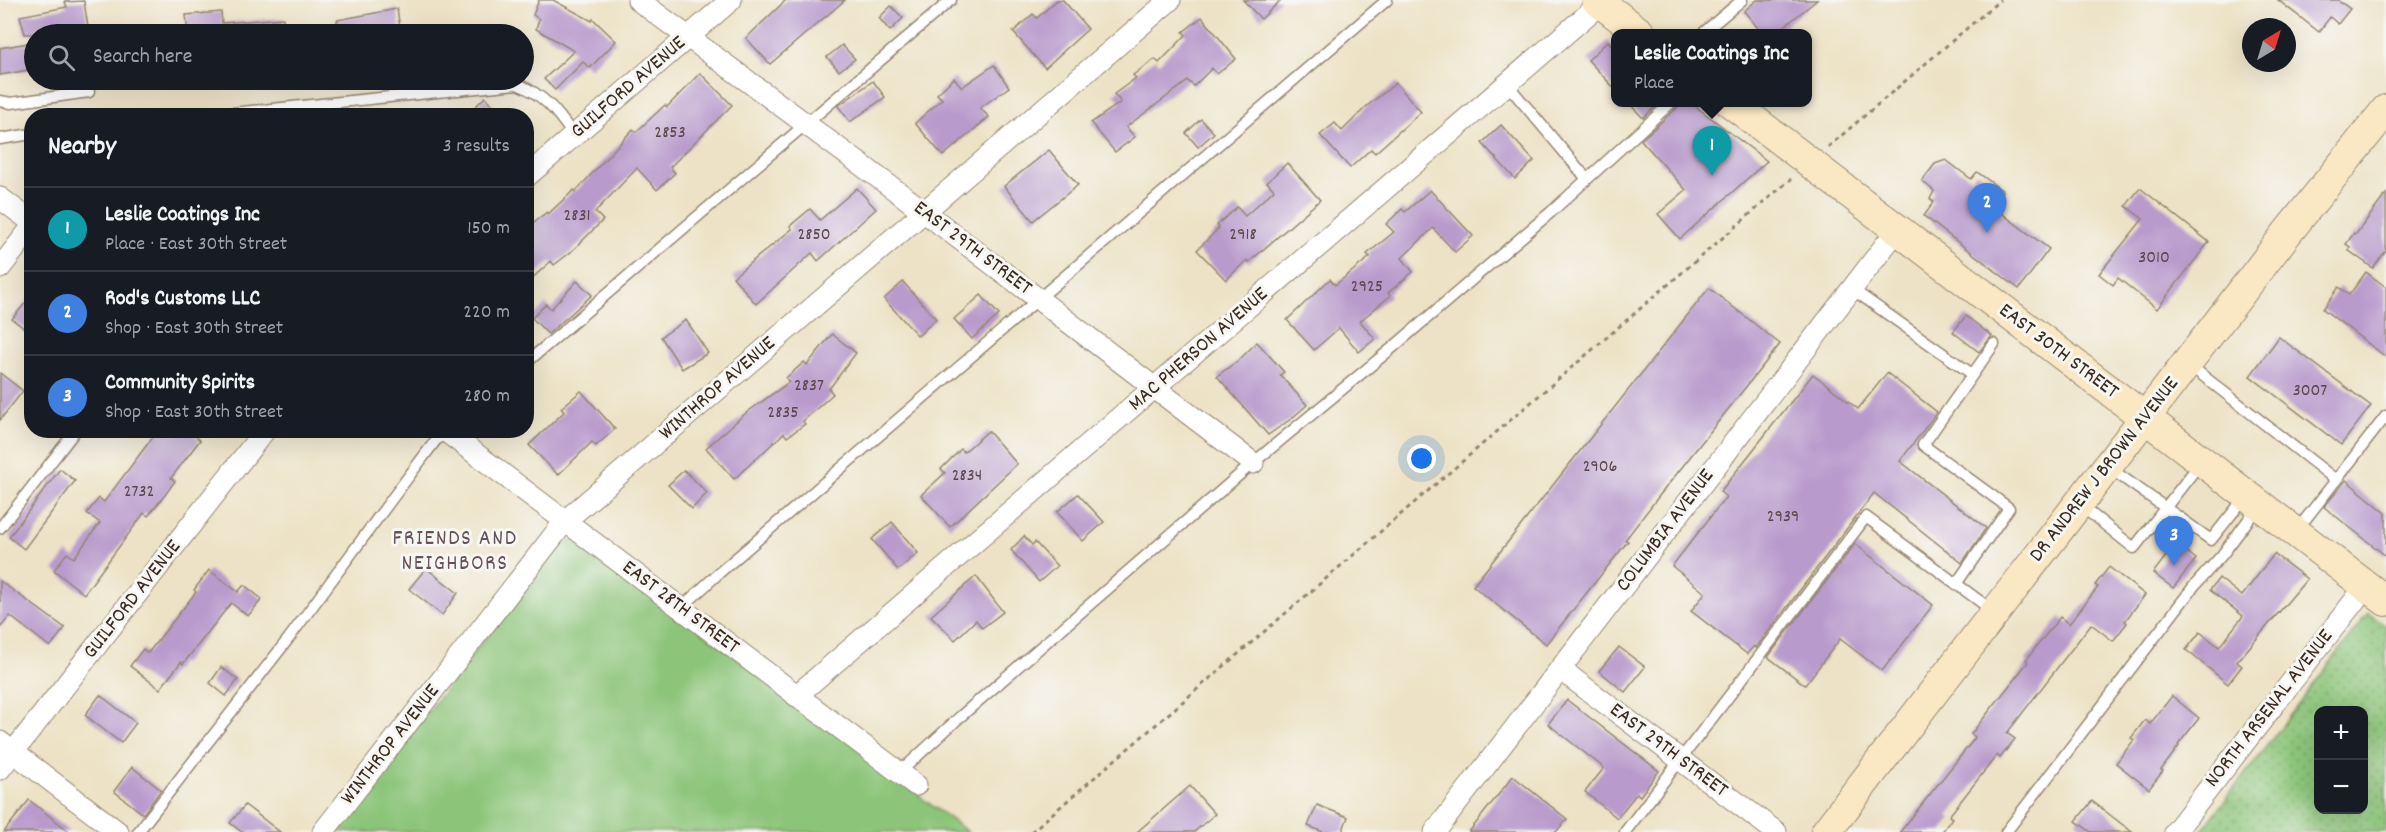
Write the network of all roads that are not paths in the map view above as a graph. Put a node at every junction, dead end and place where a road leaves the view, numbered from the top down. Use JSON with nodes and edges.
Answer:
{"nodes":[{"id":1,"x":638,"y":0,"type":"edge"},
{"id":2,"x":731,"y":0,"type":"edge"},
{"id":3,"x":951,"y":0,"type":"edge"},
{"id":4,"x":1170,"y":0,"type":"edge"},
{"id":5,"x":1387,"y":0,"type":"edge"},
{"id":6,"x":1742,"y":0,"type":"edge"},
{"id":7,"x":1599,"y":1,"type":"edge"},
{"id":8,"x":1635,"y":29,"type":"edge"},
{"id":9,"x":1708,"y":29,"type":"edge"},
{"id":10,"x":689,"y":37,"type":"junction"},
{"id":11,"x":1507,"y":84,"type":"junction"},
{"id":12,"x":458,"y":90,"type":"edge"},
{"id":13,"x":533,"y":90,"type":"edge"},
{"id":14,"x":88,"y":92,"type":"dead end"},
{"id":15,"x":0,"y":101,"type":"edge"},
{"id":16,"x":1666,"y":107,"type":"edge"},
{"id":17,"x":1737,"y":107,"type":"edge"},
{"id":18,"x":282,"y":108,"type":"edge"},
{"id":19,"x":2385,"y":112,"type":"edge"},
{"id":20,"x":806,"y":124,"type":"junction"},
{"id":21,"x":24,"y":135,"type":"edge"},
{"id":22,"x":574,"y":136,"type":"junction"},
{"id":23,"x":0,"y":139,"type":"edge"},
{"id":24,"x":534,"y":170,"type":"edge"},
{"id":25,"x":1587,"y":179,"type":"junction"},
{"id":26,"x":0,"y":198,"type":"edge"},
{"id":27,"x":923,"y":212,"type":"junction"},
{"id":28,"x":24,"y":216,"type":"edge"},
{"id":29,"x":1897,"y":230,"type":"junction"},
{"id":30,"x":24,"y":237,"type":"edge"},
{"id":31,"x":0,"y":268,"type":"edge"},
{"id":32,"x":1852,"y":289,"type":"junction"},
{"id":33,"x":1038,"y":299,"type":"junction"},
{"id":34,"x":1994,"y":344,"type":"dead end"},
{"id":35,"x":534,"y":356,"type":"edge"},
{"id":36,"x":2187,"y":364,"type":"junction"},
{"id":37,"x":1972,"y":374,"type":"junction"},
{"id":38,"x":1155,"y":388,"type":"junction"},
{"id":39,"x":2386,"y":416,"type":"edge"},
{"id":40,"x":2145,"y":418,"type":"junction"},
{"id":41,"x":70,"y":438,"type":"edge"},
{"id":42,"x":258,"y":438,"type":"edge"},
{"id":43,"x":439,"y":438,"type":"edge"},
{"id":44,"x":455,"y":438,"type":"edge"},
{"id":45,"x":2202,"y":461,"type":"junction"},
{"id":46,"x":1253,"y":463,"type":"junction"},
{"id":47,"x":2108,"y":466,"type":"junction"},
{"id":48,"x":2336,"y":480,"type":"junction"},
{"id":49,"x":2253,"y":500,"type":"junction"},
{"id":50,"x":2079,"y":504,"type":"junction"},
{"id":51,"x":2166,"y":506,"type":"junction"},
{"id":52,"x":565,"y":520,"type":"junction"},
{"id":53,"x":0,"y":528,"type":"edge"},
{"id":54,"x":2295,"y":533,"type":"junction"},
{"id":55,"x":1956,"y":584,"type":"junction"},
{"id":56,"x":2376,"y":594,"type":"edge"},
{"id":57,"x":681,"y":608,"type":"junction"},
{"id":58,"x":1995,"y":613,"type":"junction"},
{"id":59,"x":1560,"y":669,"type":"junction"},
{"id":60,"x":796,"y":696,"type":"junction"},
{"id":61,"x":7,"y":747,"type":"edge"},
{"id":62,"x":1680,"y":760,"type":"junction"},
{"id":63,"x":0,"y":769,"type":"edge"},
{"id":64,"x":907,"y":779,"type":"joint"},
{"id":65,"x":118,"y":832,"type":"edge"},
{"id":66,"x":138,"y":832,"type":"edge"},
{"id":67,"x":323,"y":832,"type":"edge"},
{"id":68,"x":1435,"y":832,"type":"edge"},
{"id":69,"x":1625,"y":832,"type":"edge"},
{"id":70,"x":1776,"y":832,"type":"edge"},
{"id":71,"x":1826,"y":832,"type":"edge"},
{"id":72,"x":2007,"y":832,"type":"edge"},
{"id":73,"x":2175,"y":832,"type":"edge"}],
"edges":[{"from":1,"to":10,"type":"street","name":"EAST 29TH STREET"},
{"from":2,"to":10,"type":"street","name":"GUILFORD AVENUE"},
{"from":3,"to":20,"type":"lane"},
{"from":4,"to":27,"type":"street","name":"WINTHROP AVENUE"},
{"from":5,"to":33,"type":"lane"},
{"from":6,"to":9,"type":"lane"},
{"from":7,"to":8,"type":"main road"},
{"from":7,"to":11,"type":"street","name":"MAC PHERSON AVENUE"},
{"from":10,"to":20,"type":"street","name":"EAST 29TH STREET"},
{"from":10,"to":22,"type":"street","name":"GUILFORD AVENUE"},
{"from":11,"to":25,"type":"lane"},
{"from":11,"to":38,"type":"street","name":"MAC PHERSON AVENUE"},
{"from":12,"to":18,"type":"lane"},
{"from":13,"to":22,"type":"lane"},
{"from":14,"to":15,"type":"lane"},
{"from":16,"to":25,"type":"lane"},
{"from":17,"to":29,"type":"main road","name":"EAST 30TH STREET"},
{"from":19,"to":36,"type":"main road","name":"DR ANDREW J BROWN AVENUE"},
{"from":20,"to":27,"type":"street","name":"EAST 29TH STREET"},
{"from":20,"to":35,"type":"lane"},
{"from":21,"to":23,"type":"lane"},
{"from":22,"to":24,"type":"street","name":"GUILFORD AVENUE"},
{"from":25,"to":46,"type":"lane"},
{"from":26,"to":28,"type":"street"},
{"from":27,"to":33,"type":"street","name":"EAST 29TH STREET"},
{"from":27,"to":52,"type":"street","name":"WINTHROP AVENUE"},
{"from":29,"to":32,"type":"street","name":"COLUMBIA AVENUE"},
{"from":29,"to":40,"type":"main road","name":"EAST 30TH STREET"},
{"from":30,"to":31,"type":"street"},
{"from":32,"to":37,"type":"lane"},
{"from":32,"to":59,"type":"street","name":"COLUMBIA AVENUE"},
{"from":33,"to":38,"type":"street","name":"EAST 29TH STREET"},
{"from":33,"to":57,"type":"lane"},
{"from":34,"to":37,"type":"lane"},
{"from":36,"to":40,"type":"main road","name":"DR ANDREW J BROWN AVENUE"},
{"from":36,"to":48,"type":"lane"},
{"from":37,"to":55,"type":"lane"},
{"from":38,"to":46,"type":"street","name":"EAST 29TH STREET"},
{"from":38,"to":60,"type":"street","name":"MAC PHERSON AVENUE"},
{"from":39,"to":48,"type":"lane"},
{"from":40,"to":45,"type":"main road","name":"EAST 30TH STREET"},
{"from":40,"to":47,"type":"main road","name":"DR ANDREW J BROWN AVENUE"},
{"from":41,"to":53,"type":"lane"},
{"from":42,"to":61,"type":"street","name":"GUILFORD AVENUE"},
{"from":43,"to":66,"type":"lane"},
{"from":44,"to":52,"type":"street","name":"EAST 28TH STREET"},
{"from":45,"to":49,"type":"main road","name":"EAST 30TH STREET"},
{"from":45,"to":51,"type":"lane"},
{"from":46,"to":64,"type":"lane"},
{"from":47,"to":50,"type":"main road","name":"DR ANDREW J BROWN AVENUE"},
{"from":47,"to":51,"type":"lane"},
{"from":48,"to":54,"type":"lane"},
{"from":49,"to":51,"type":"lane"},
{"from":49,"to":54,"type":"main road","name":"EAST 30TH STREET"},
{"from":49,"to":72,"type":"lane"},
{"from":50,"to":51,"type":"lane"},
{"from":50,"to":58,"type":"main road","name":"DR ANDREW J BROWN AVENUE"},
{"from":52,"to":57,"type":"street","name":"EAST 28TH STREET"},
{"from":52,"to":67,"type":"street","name":"WINTHROP AVENUE"},
{"from":54,"to":56,"type":"main road","name":"EAST 30TH STREET"},
{"from":55,"to":58,"type":"lane"},
{"from":55,"to":62,"type":"lane"},
{"from":56,"to":73,"type":"street","name":"NORTH ARSENAL AVENUE"},
{"from":57,"to":60,"type":"street","name":"EAST 28TH STREET"},
{"from":58,"to":71,"type":"main road","name":"DR ANDREW J BROWN AVENUE"},
{"from":59,"to":62,"type":"street","name":"EAST 29TH STREET"},
{"from":59,"to":68,"type":"street","name":"COLUMBIA AVENUE"},
{"from":60,"to":64,"type":"street","name":"EAST 28TH STREET"},
{"from":61,"to":63,"type":"street","name":"GUILFORD AVENUE"},
{"from":61,"to":65,"type":"street"},
{"from":62,"to":69,"type":"lane"},
{"from":62,"to":70,"type":"street","name":"EAST 29TH STREET"}]}
